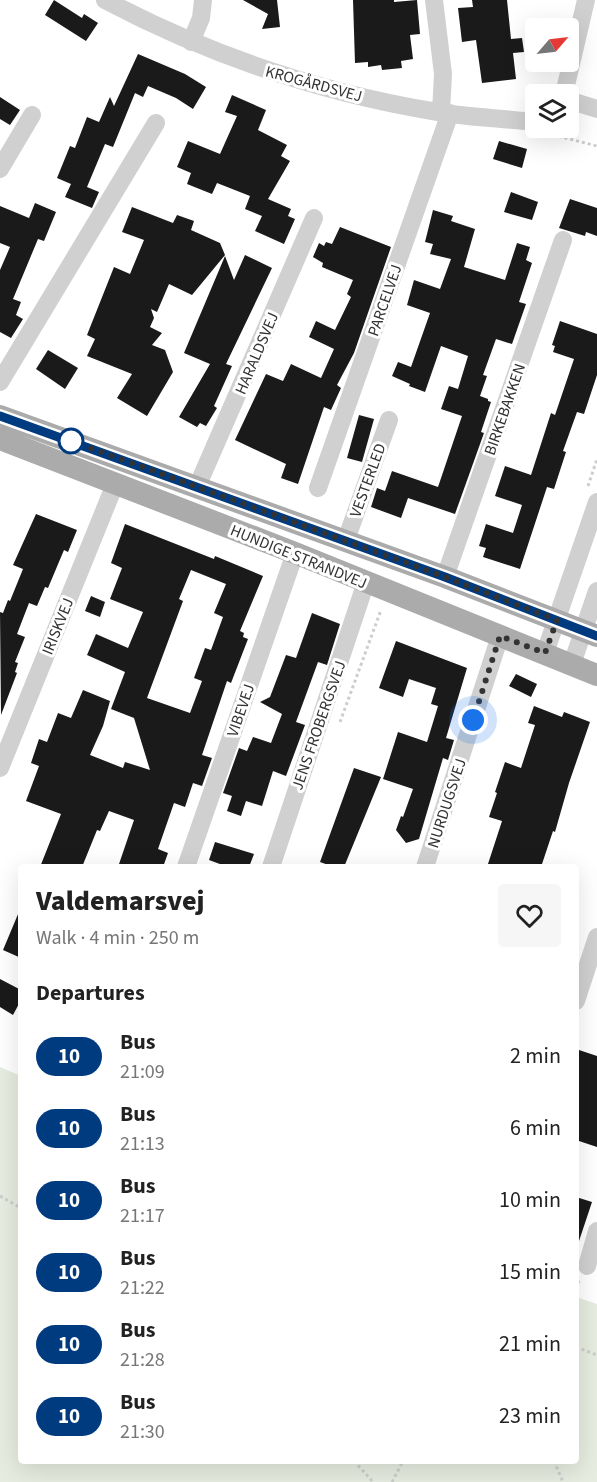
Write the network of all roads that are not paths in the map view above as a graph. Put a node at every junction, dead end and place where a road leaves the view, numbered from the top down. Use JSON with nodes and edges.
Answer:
{"nodes":[{"id":1,"x":105,"y":0,"type":"edge"},
{"id":2,"x":202,"y":0,"type":"edge"},
{"id":3,"x":434,"y":0,"type":"edge"},
{"id":4,"x":586,"y":0,"type":"edge"},
{"id":5,"x":191,"y":42,"type":"junction"},
{"id":6,"x":566,"y":84,"type":"edge"},
{"id":7,"x":579,"y":103,"type":"edge"},
{"id":8,"x":597,"y":109,"type":"edge"},
{"id":9,"x":445,"y":113,"type":"junction"},
{"id":10,"x":32,"y":115,"type":"dead end"},
{"id":11,"x":525,"y":121,"type":"edge"},
{"id":12,"x":156,"y":123,"type":"dead end"},
{"id":13,"x":0,"y":169,"type":"edge"},
{"id":14,"x":314,"y":218,"type":"dead end"},
{"id":15,"x":563,"y":240,"type":"dead end"},
{"id":16,"x":0,"y":382,"type":"edge"},
{"id":17,"x":0,"y":416,"type":"edge"},
{"id":18,"x":389,"y":420,"type":"dead end"},
{"id":19,"x":0,"y":439,"type":"edge"},
{"id":20,"x":114,"y":484,"type":"junction"},
{"id":21,"x":197,"y":488,"type":"junction"},
{"id":22,"x":318,"y":488,"type":"dead end"},
{"id":23,"x":597,"y":502,"type":"edge"},
{"id":24,"x":345,"y":540,"type":"junction"},
{"id":25,"x":295,"y":554,"type":"junction"},
{"id":26,"x":445,"y":577,"type":"junction"},
{"id":27,"x":366,"y":582,"type":"junction"},
{"id":28,"x":597,"y":591,"type":"edge"},
{"id":29,"x":557,"y":620,"type":"junction"},
{"id":30,"x":590,"y":633,"type":"edge"},
{"id":31,"x":500,"y":636,"type":"junction"},
{"id":32,"x":545,"y":653,"type":"junction"},
{"id":33,"x":572,"y":664,"type":"junction"},
{"id":34,"x":597,"y":675,"type":"edge"},
{"id":35,"x":0,"y":768,"type":"edge"},
{"id":36,"x":187,"y":864,"type":"edge"},
{"id":37,"x":272,"y":864,"type":"edge"},
{"id":38,"x":426,"y":864,"type":"edge"},
{"id":39,"x":597,"y":937,"type":"edge"},
{"id":40,"x":579,"y":992,"type":"edge"},
{"id":41,"x":597,"y":1231,"type":"edge"},
{"id":42,"x":587,"y":1266,"type":"dead end"}],
"edges":[{"from":1,"to":5,"type":"street","name":"KROGÅRDSVEJ"},
{"from":2,"to":5,"type":"street"},
{"from":3,"to":9,"type":"street"},
{"from":4,"to":6,"type":"street"},
{"from":5,"to":9,"type":"street","name":"KROGÅRDSVEJ"},
{"from":7,"to":8,"type":"street"},
{"from":9,"to":11,"type":"street","name":"KROGÅRDSVEJ"},
{"from":9,"to":22,"type":"street","name":"PARCELVEJ"},
{"from":10,"to":13,"type":"street"},
{"from":12,"to":16,"type":"street"},
{"from":14,"to":21,"type":"street","name":"HARALDSVEJ"},
{"from":15,"to":26,"type":"street","name":"BIRKEBAKKEN"},
{"from":17,"to":21,"type":"main road","name":"HUNDIGE STRANDVEJ"},
{"from":18,"to":24,"type":"street","name":"VESTERLED"},
{"from":19,"to":20,"type":"main road","name":"HUNDIGE STRANDVEJ"},
{"from":20,"to":25,"type":"main road","name":"HUNDIGE STRANDVEJ"},
{"from":20,"to":35,"type":"street","name":"IRISKVEJ"},
{"from":21,"to":24,"type":"main road","name":"HUNDIGE STRANDVEJ"},
{"from":23,"to":29,"type":"street"},
{"from":24,"to":26,"type":"main road","name":"HUNDIGE STRANDVEJ"},
{"from":25,"to":27,"type":"main road","name":"HUNDIGE STRANDVEJ"},
{"from":25,"to":36,"type":"street","name":"VIBEVEJ"},
{"from":26,"to":29,"type":"main road","name":"HUNDIGE STRANDVEJ"},
{"from":27,"to":31,"type":"main road","name":"HUNDIGE STRANDVEJ"},
{"from":27,"to":37,"type":"street","name":"JENS FROBERGSVEJ"},
{"from":28,"to":30,"type":"street"},
{"from":29,"to":30,"type":"main road","name":"HUNDIGE STRANDVEJ"},
{"from":29,"to":32,"type":"street"},
{"from":30,"to":33,"type":"street"},
{"from":31,"to":32,"type":"main road","name":"HUNDIGE STRANDVEJ"},
{"from":31,"to":38,"type":"street","name":"NURDUGSVEJ"},
{"from":32,"to":33,"type":"main road","name":"HUNDIGE STRANDVEJ"},
{"from":33,"to":34,"type":"main road","name":"HUNDIGE STRANDVEJ"},
{"from":39,"to":40,"type":"street"},
{"from":41,"to":42,"type":"street"}]}
